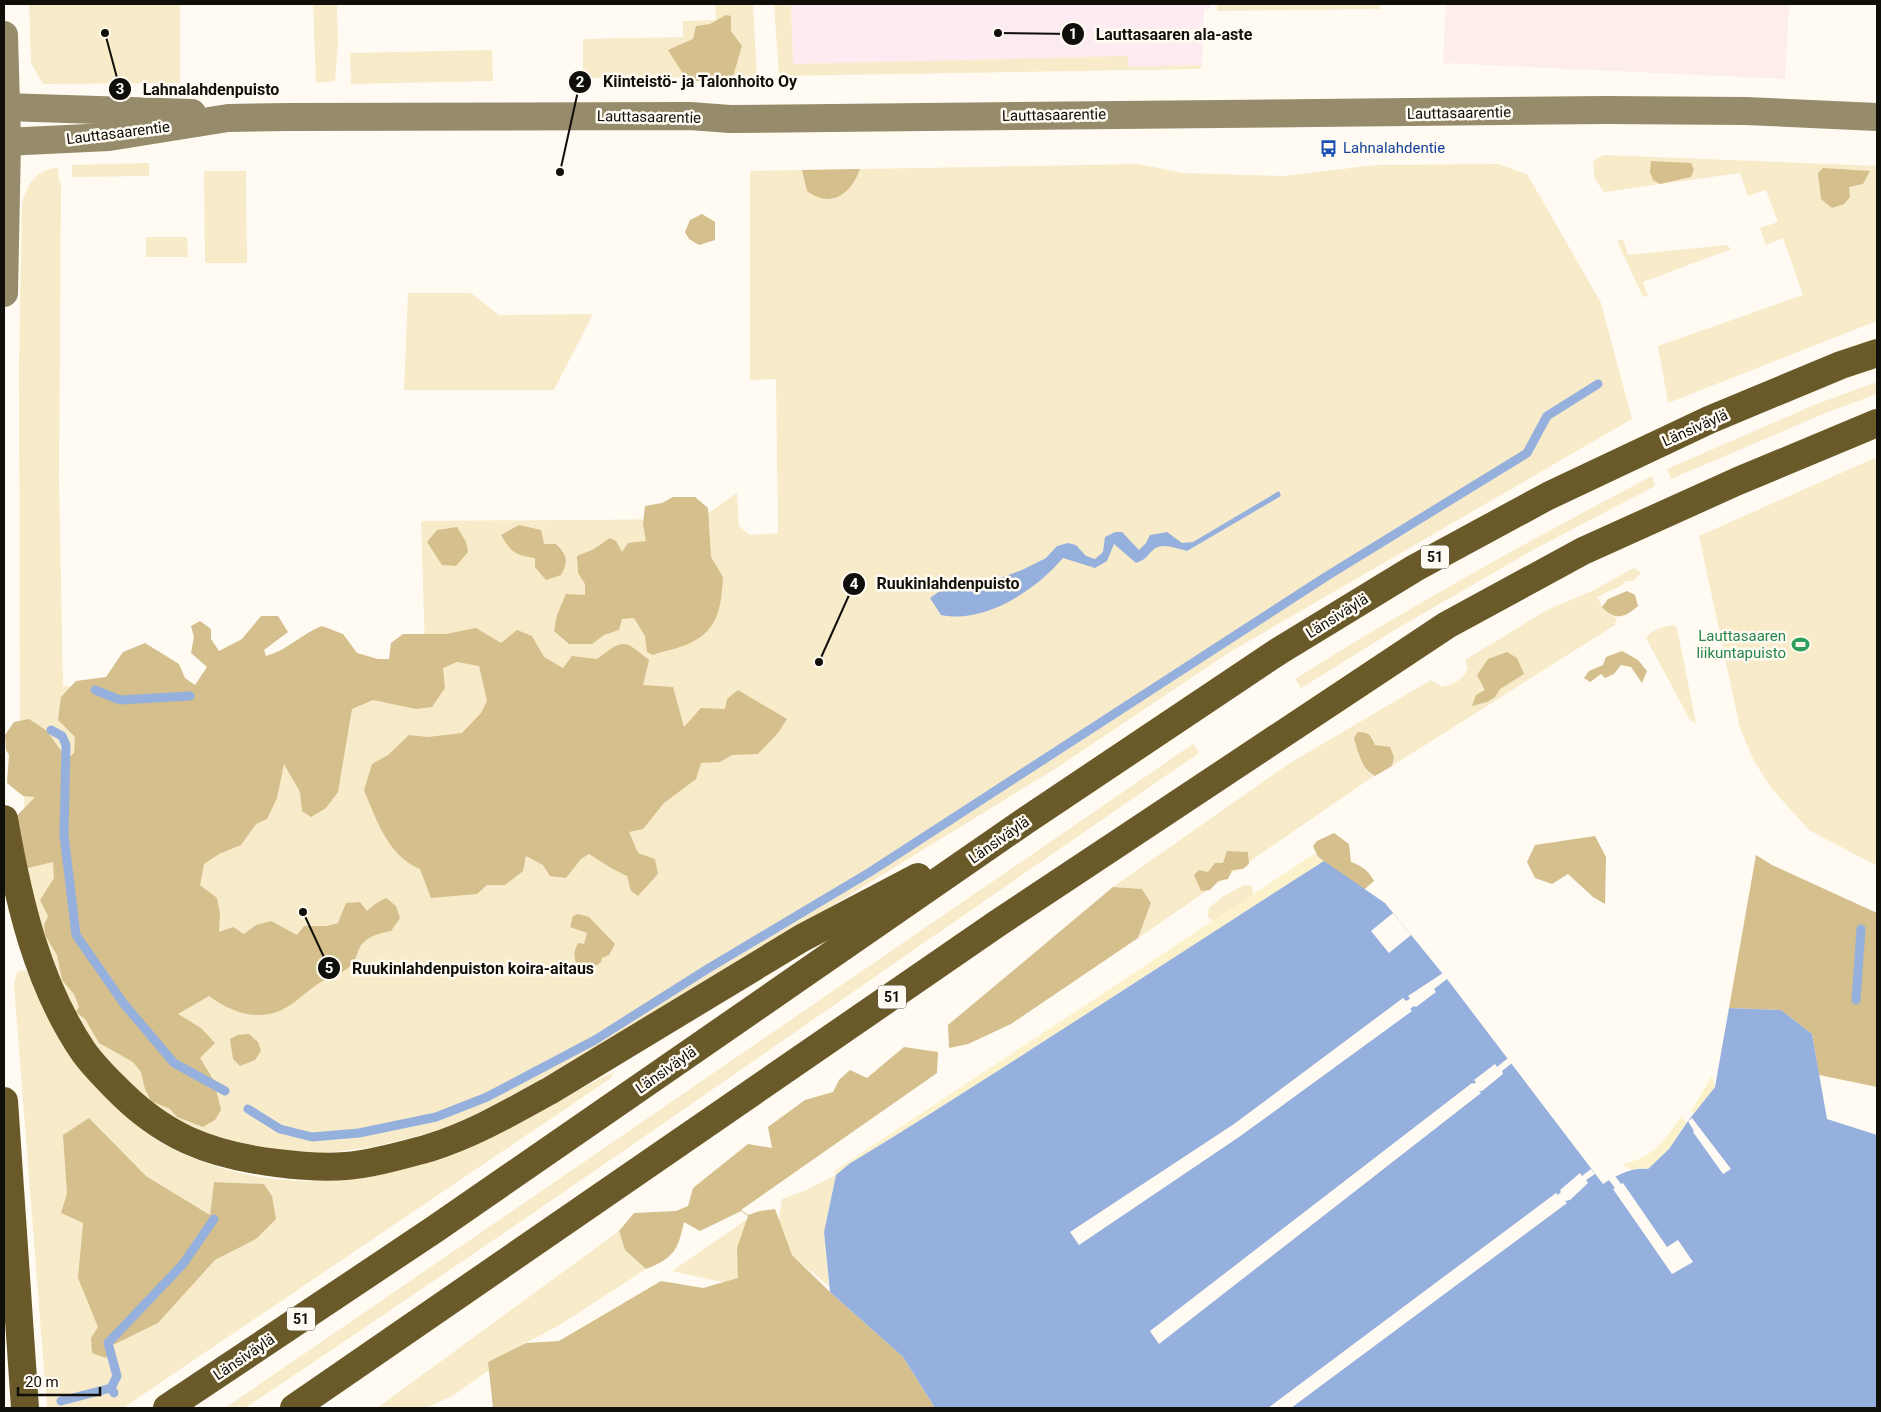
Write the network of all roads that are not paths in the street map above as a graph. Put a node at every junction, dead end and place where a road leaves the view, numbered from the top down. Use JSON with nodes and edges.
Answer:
{"nodes":[{"id":1,"x":4,"y":35,"type":"edge"},
{"id":2,"x":5,"y":107,"type":"edge"},
{"id":3,"x":1877,"y":117,"type":"edge"},
{"id":4,"x":231,"y":118,"type":"junction"},
{"id":5,"x":6,"y":142,"type":"edge"},
{"id":6,"x":4,"y":293,"type":"edge"},
{"id":7,"x":1877,"y":353,"type":"edge"},
{"id":8,"x":1877,"y":423,"type":"edge"},
{"id":9,"x":4,"y":819,"type":"edge"},
{"id":10,"x":1026,"y":821,"type":"junction"},
{"id":11,"x":4,"y":1101,"type":"edge"},
{"id":12,"x":24,"y":1408,"type":"edge"},
{"id":13,"x":167,"y":1408,"type":"edge"},
{"id":14,"x":294,"y":1408,"type":"edge"}],
"edges":[{"from":1,"to":2,"type":"main road"},
{"from":2,"to":4,"type":"main road","name":"Lauttasaarentie"},
{"from":2,"to":5,"type":"main road"},
{"from":3,"to":4,"type":"main road","name":"Lauttasaarentie"},
{"from":4,"to":5,"type":"main road","name":"Lauttasaarentie"},
{"from":5,"to":6,"type":"main road"},
{"from":7,"to":10,"type":"highway","name":"Länsiväylä","number":"51"},
{"from":8,"to":14,"type":"highway","number":"51"},
{"from":9,"to":10,"type":"highway"},
{"from":10,"to":13,"type":"highway","name":"Länsiväylä","number":"51"},
{"from":11,"to":12,"type":"highway"}]}
